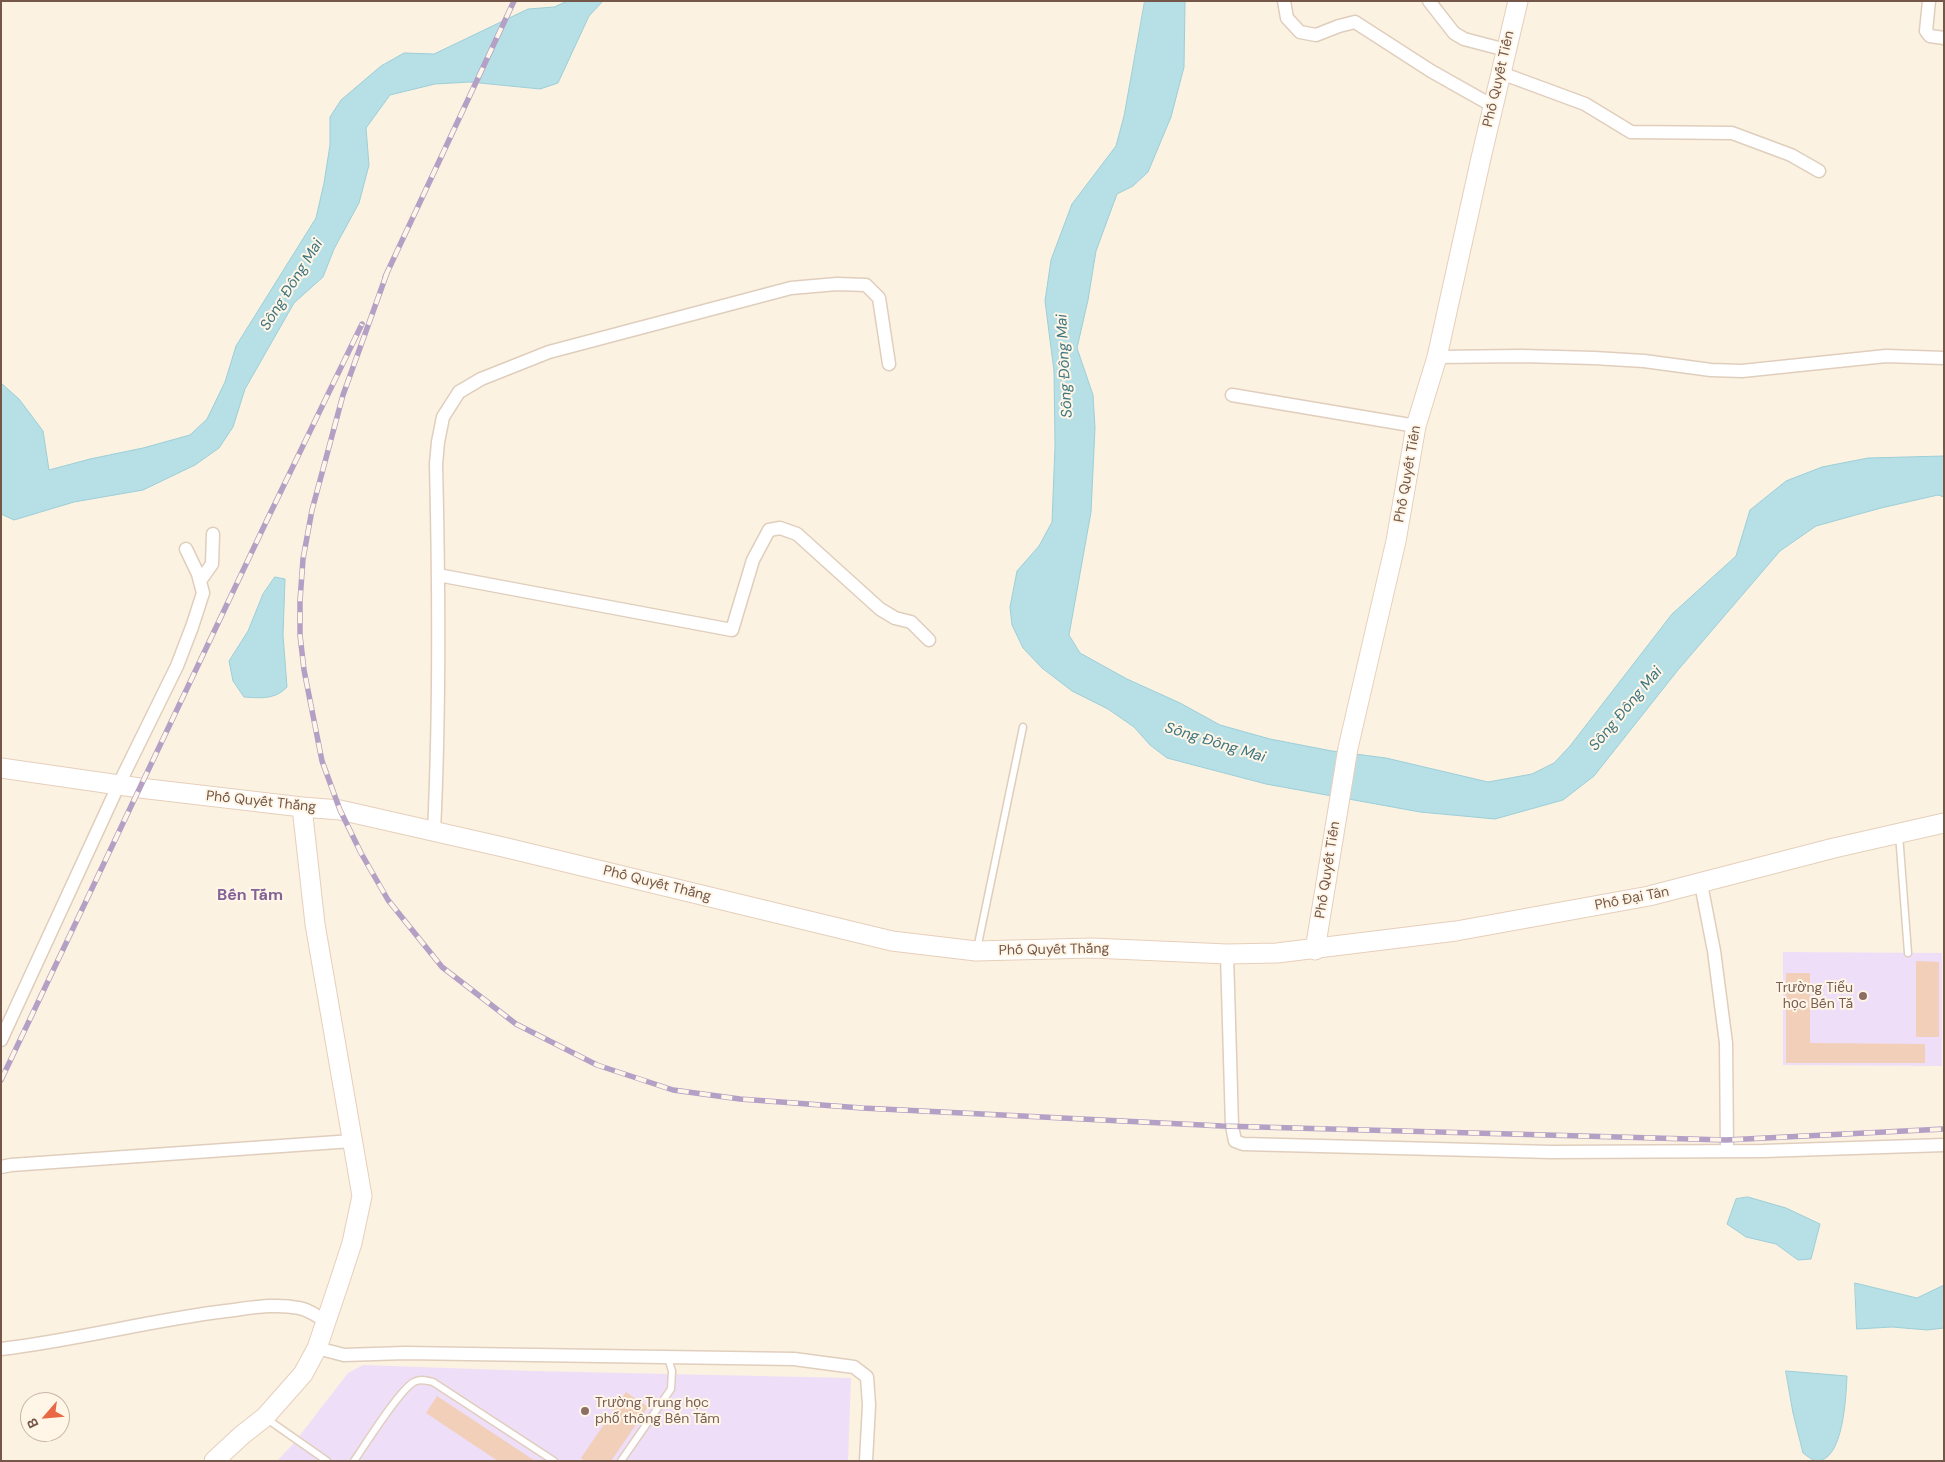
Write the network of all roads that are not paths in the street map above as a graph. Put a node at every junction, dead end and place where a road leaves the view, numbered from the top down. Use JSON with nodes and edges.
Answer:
{"nodes":[{"id":1,"x":1284,"y":1,"type":"edge"},
{"id":2,"x":1428,"y":1,"type":"edge"},
{"id":3,"x":1518,"y":1,"type":"edge"},
{"id":4,"x":1929,"y":1,"type":"edge"},
{"id":5,"x":1944,"y":38,"type":"edge"},
{"id":6,"x":1506,"y":50,"type":"junction"},
{"id":7,"x":1501,"y":73,"type":"junction"},
{"id":8,"x":1493,"y":106,"type":"junction"},
{"id":9,"x":1819,"y":171,"type":"dead end"},
{"id":10,"x":1437,"y":357,"type":"junction"},
{"id":11,"x":1944,"y":358,"type":"edge"},
{"id":12,"x":889,"y":364,"type":"dead end"},
{"id":13,"x":1232,"y":395,"type":"dead end"},
{"id":14,"x":1416,"y":426,"type":"junction"},
{"id":15,"x":214,"y":534,"type":"dead end"},
{"id":16,"x":186,"y":549,"type":"dead end"},
{"id":17,"x":438,"y":575,"type":"junction"},
{"id":18,"x":200,"y":581,"type":"junction"},
{"id":19,"x":929,"y":640,"type":"dead end"},
{"id":20,"x":1023,"y":727,"type":"dead end"},
{"id":21,"x":1,"y":768,"type":"edge"},
{"id":22,"x":119,"y":784,"type":"junction"},
{"id":23,"x":302,"y":807,"type":"junction"},
{"id":24,"x":1944,"y":823,"type":"edge"},
{"id":25,"x":434,"y":831,"type":"junction"},
{"id":26,"x":1899,"y":832,"type":"junction"},
{"id":27,"x":1701,"y":884,"type":"junction"},
{"id":28,"x":976,"y":950,"type":"junction"},
{"id":29,"x":1316,"y":950,"type":"junction"},
{"id":30,"x":1908,"y":952,"type":"dead end"},
{"id":31,"x":1227,"y":954,"type":"junction"},
{"id":32,"x":1,"y":1040,"type":"edge"},
{"id":33,"x":352,"y":1141,"type":"junction"},
{"id":34,"x":1944,"y":1145,"type":"edge"},
{"id":35,"x":1727,"y":1151,"type":"junction"},
{"id":36,"x":1,"y":1167,"type":"edge"},
{"id":37,"x":326,"y":1321,"type":"junction"},
{"id":38,"x":317,"y":1348,"type":"junction"},
{"id":39,"x":1,"y":1349,"type":"edge"},
{"id":40,"x":668,"y":1358,"type":"junction"},
{"id":41,"x":265,"y":1417,"type":"junction"},
{"id":42,"x":214,"y":1461,"type":"edge"},
{"id":43,"x":327,"y":1461,"type":"edge"},
{"id":44,"x":354,"y":1461,"type":"edge"},
{"id":45,"x":554,"y":1461,"type":"edge"},
{"id":46,"x":621,"y":1461,"type":"edge"},
{"id":47,"x":866,"y":1461,"type":"edge"}],
"edges":[{"from":1,"to":8,"type":"street"},
{"from":2,"to":6,"type":"street"},
{"from":3,"to":6,"type":"main road","name":"Phố Quyết Tiến"},
{"from":4,"to":5,"type":"street"},
{"from":6,"to":7,"type":"main road","name":"Phố Quyết Tiến"},
{"from":7,"to":8,"type":"main road","name":"Phố Quyết Tiến"},
{"from":7,"to":9,"type":"street"},
{"from":8,"to":10,"type":"main road","name":"Phố Quyết Tiến"},
{"from":10,"to":11,"type":"street"},
{"from":10,"to":14,"type":"main road","name":"Phố Quyết Tiến"},
{"from":12,"to":17,"type":"street"},
{"from":13,"to":14,"type":"street"},
{"from":14,"to":29,"type":"main road","name":"Phố Quyết Tiến"},
{"from":15,"to":18,"type":"street"},
{"from":16,"to":18,"type":"street"},
{"from":17,"to":19,"type":"street"},
{"from":17,"to":25,"type":"street"},
{"from":18,"to":22,"type":"street"},
{"from":20,"to":28,"type":"lane"},
{"from":21,"to":22,"type":"main road","name":"Phố Quyết Thắng"},
{"from":22,"to":23,"type":"main road","name":"Phố Quyết Thắng"},
{"from":22,"to":32,"type":"street"},
{"from":23,"to":25,"type":"main road","name":"Phố Quyết Thắng"},
{"from":23,"to":33,"type":"main road"},
{"from":24,"to":26,"type":"main road","name":"Phố Đại Tân"},
{"from":25,"to":28,"type":"main road","name":"Phố Quyết Thắng"},
{"from":26,"to":27,"type":"main road","name":"Phố Đại Tân"},
{"from":26,"to":30,"type":"lane"},
{"from":27,"to":29,"type":"main road","name":"Phố Đại Tân"},
{"from":27,"to":35,"type":"street"},
{"from":28,"to":31,"type":"main road","name":"Phố Quyết Thắng"},
{"from":29,"to":31,"type":"main road","name":"Phố Quyết Thắng"},
{"from":31,"to":35,"type":"street"},
{"from":33,"to":36,"type":"street"},
{"from":33,"to":37,"type":"main road"},
{"from":34,"to":35,"type":"street"},
{"from":37,"to":38,"type":"main road"},
{"from":37,"to":39,"type":"street"},
{"from":38,"to":40,"type":"street"},
{"from":38,"to":41,"type":"main road"},
{"from":40,"to":46,"type":"lane"},
{"from":40,"to":47,"type":"street"},
{"from":41,"to":42,"type":"main road"},
{"from":41,"to":43,"type":"lane"},
{"from":44,"to":45,"type":"lane"}]}
